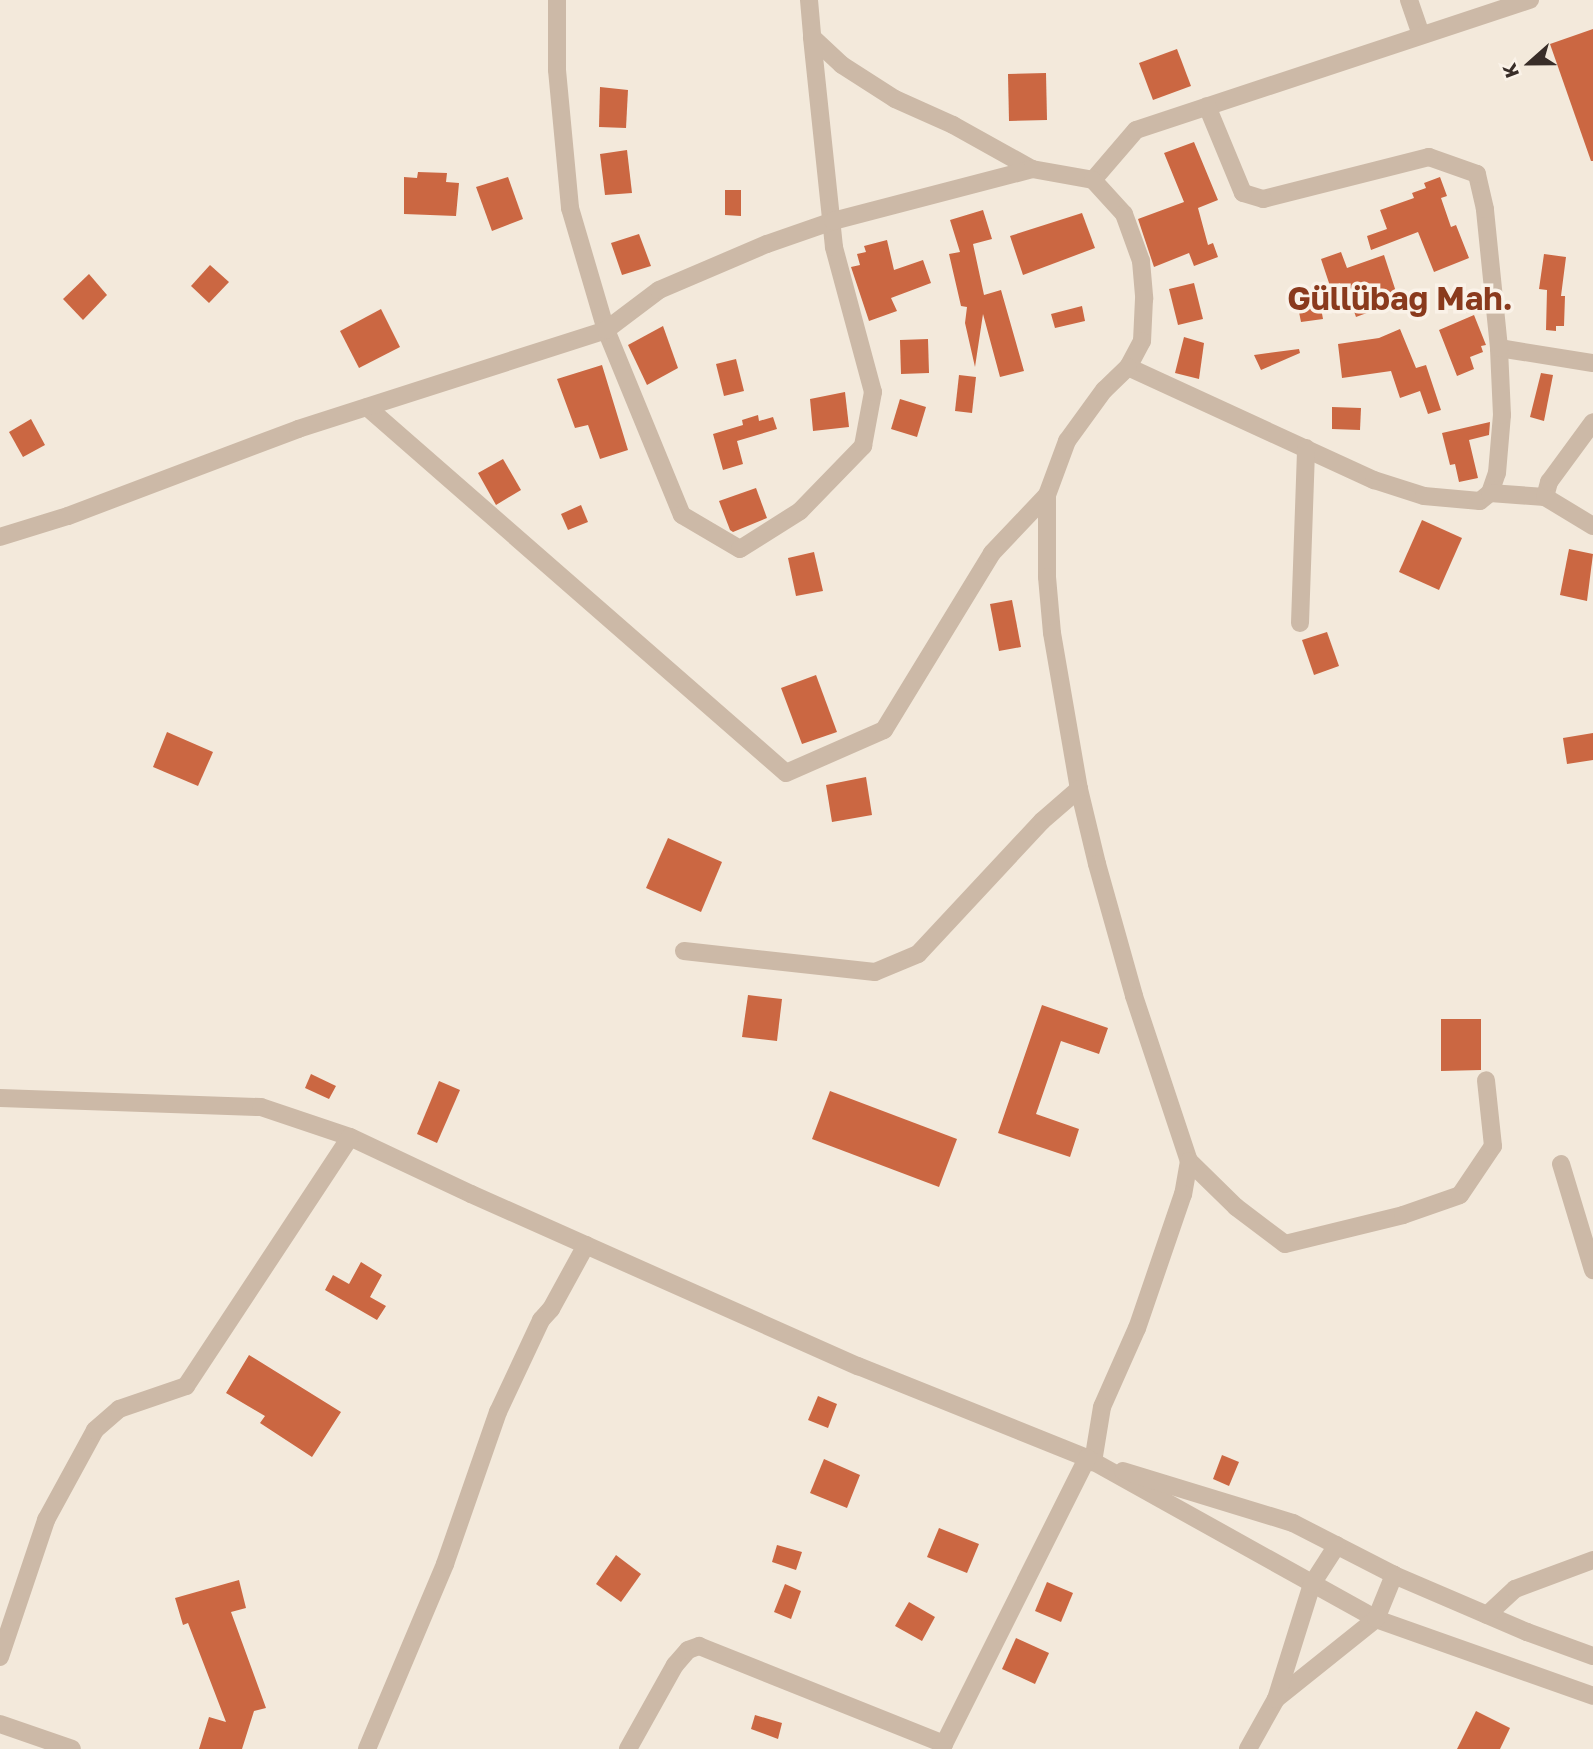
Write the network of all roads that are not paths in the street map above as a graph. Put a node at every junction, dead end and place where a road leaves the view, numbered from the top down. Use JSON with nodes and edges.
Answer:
{"nodes":[{"id":1,"x":557,"y":0,"type":"edge"},
{"id":2,"x":809,"y":0,"type":"edge"},
{"id":3,"x":1409,"y":0,"type":"edge"},
{"id":4,"x":1530,"y":0,"type":"edge"},
{"id":5,"x":1422,"y":34,"type":"junction"},
{"id":6,"x":812,"y":37,"type":"junction"},
{"id":7,"x":1207,"y":106,"type":"junction"},
{"id":8,"x":1032,"y":169,"type":"junction"},
{"id":9,"x":1093,"y":180,"type":"junction"},
{"id":10,"x":833,"y":221,"type":"junction"},
{"id":11,"x":606,"y":330,"type":"junction"},
{"id":12,"x":1499,"y":348,"type":"junction"},
{"id":13,"x":1593,"y":363,"type":"edge"},
{"id":14,"x":1128,"y":367,"type":"junction"},
{"id":15,"x":367,"y":407,"type":"junction"},
{"id":16,"x":1593,"y":422,"type":"edge"},
{"id":17,"x":1306,"y":448,"type":"junction"},
{"id":18,"x":1490,"y":494,"type":"junction"},
{"id":19,"x":1047,"y":495,"type":"junction"},
{"id":20,"x":1545,"y":497,"type":"junction"},
{"id":21,"x":1593,"y":526,"type":"edge"},
{"id":22,"x":0,"y":537,"type":"edge"},
{"id":23,"x":1300,"y":623,"type":"dead end"},
{"id":24,"x":1079,"y":789,"type":"junction"},
{"id":25,"x":684,"y":951,"type":"dead end"},
{"id":26,"x":1486,"y":1080,"type":"dead end"},
{"id":27,"x":0,"y":1098,"type":"edge"},
{"id":28,"x":350,"y":1137,"type":"junction"},
{"id":29,"x":1189,"y":1161,"type":"junction"},
{"id":30,"x":1561,"y":1164,"type":"dead end"},
{"id":31,"x":586,"y":1245,"type":"junction"},
{"id":32,"x":1593,"y":1270,"type":"edge"},
{"id":33,"x":1090,"y":1460,"type":"junction"},
{"id":34,"x":1337,"y":1545,"type":"junction"},
{"id":35,"x":1593,"y":1560,"type":"edge"},
{"id":36,"x":1394,"y":1574,"type":"junction"},
{"id":37,"x":1312,"y":1584,"type":"junction"},
{"id":38,"x":1487,"y":1615,"type":"junction"},
{"id":39,"x":1376,"y":1619,"type":"junction"},
{"id":40,"x":1593,"y":1656,"type":"edge"},
{"id":41,"x":0,"y":1657,"type":"edge"},
{"id":42,"x":1593,"y":1696,"type":"edge"},
{"id":43,"x":1276,"y":1699,"type":"junction"},
{"id":44,"x":0,"y":1724,"type":"edge"},
{"id":45,"x":72,"y":1749,"type":"edge"},
{"id":46,"x":367,"y":1749,"type":"edge"},
{"id":47,"x":628,"y":1749,"type":"edge"},
{"id":48,"x":1248,"y":1749,"type":"edge"}],
"edges":[{"from":1,"to":11,"type":"street"},
{"from":2,"to":6,"type":"street"},
{"from":3,"to":5,"type":"street"},
{"from":4,"to":5,"type":"street"},
{"from":5,"to":7,"type":"street"},
{"from":6,"to":8,"type":"street"},
{"from":6,"to":10,"type":"street"},
{"from":7,"to":9,"type":"street"},
{"from":7,"to":12,"type":"street"},
{"from":8,"to":9,"type":"street"},
{"from":8,"to":10,"type":"street"},
{"from":9,"to":14,"type":"street"},
{"from":10,"to":11,"type":"street"},
{"from":10,"to":11,"type":"street"},
{"from":11,"to":15,"type":"street"},
{"from":12,"to":13,"type":"street"},
{"from":12,"to":18,"type":"street"},
{"from":14,"to":17,"type":"street"},
{"from":14,"to":19,"type":"street"},
{"from":15,"to":19,"type":"street"},
{"from":15,"to":22,"type":"street"},
{"from":16,"to":20,"type":"street"},
{"from":17,"to":18,"type":"street"},
{"from":17,"to":23,"type":"street"},
{"from":18,"to":20,"type":"street"},
{"from":19,"to":24,"type":"street"},
{"from":20,"to":21,"type":"street"},
{"from":24,"to":25,"type":"street"},
{"from":24,"to":29,"type":"street"},
{"from":26,"to":29,"type":"street"},
{"from":27,"to":28,"type":"street"},
{"from":28,"to":31,"type":"street"},
{"from":28,"to":41,"type":"street"},
{"from":29,"to":33,"type":"street"},
{"from":30,"to":32,"type":"street"},
{"from":31,"to":33,"type":"street"},
{"from":31,"to":46,"type":"street"},
{"from":33,"to":34,"type":"street"},
{"from":33,"to":37,"type":"street"},
{"from":33,"to":47,"type":"street"},
{"from":34,"to":36,"type":"street"},
{"from":34,"to":37,"type":"street"},
{"from":35,"to":38,"type":"street"},
{"from":36,"to":38,"type":"street"},
{"from":36,"to":39,"type":"street"},
{"from":37,"to":39,"type":"street"},
{"from":37,"to":43,"type":"street"},
{"from":38,"to":40,"type":"street"},
{"from":39,"to":42,"type":"street"},
{"from":39,"to":43,"type":"street"},
{"from":43,"to":48,"type":"street"},
{"from":44,"to":45,"type":"street"}]}
